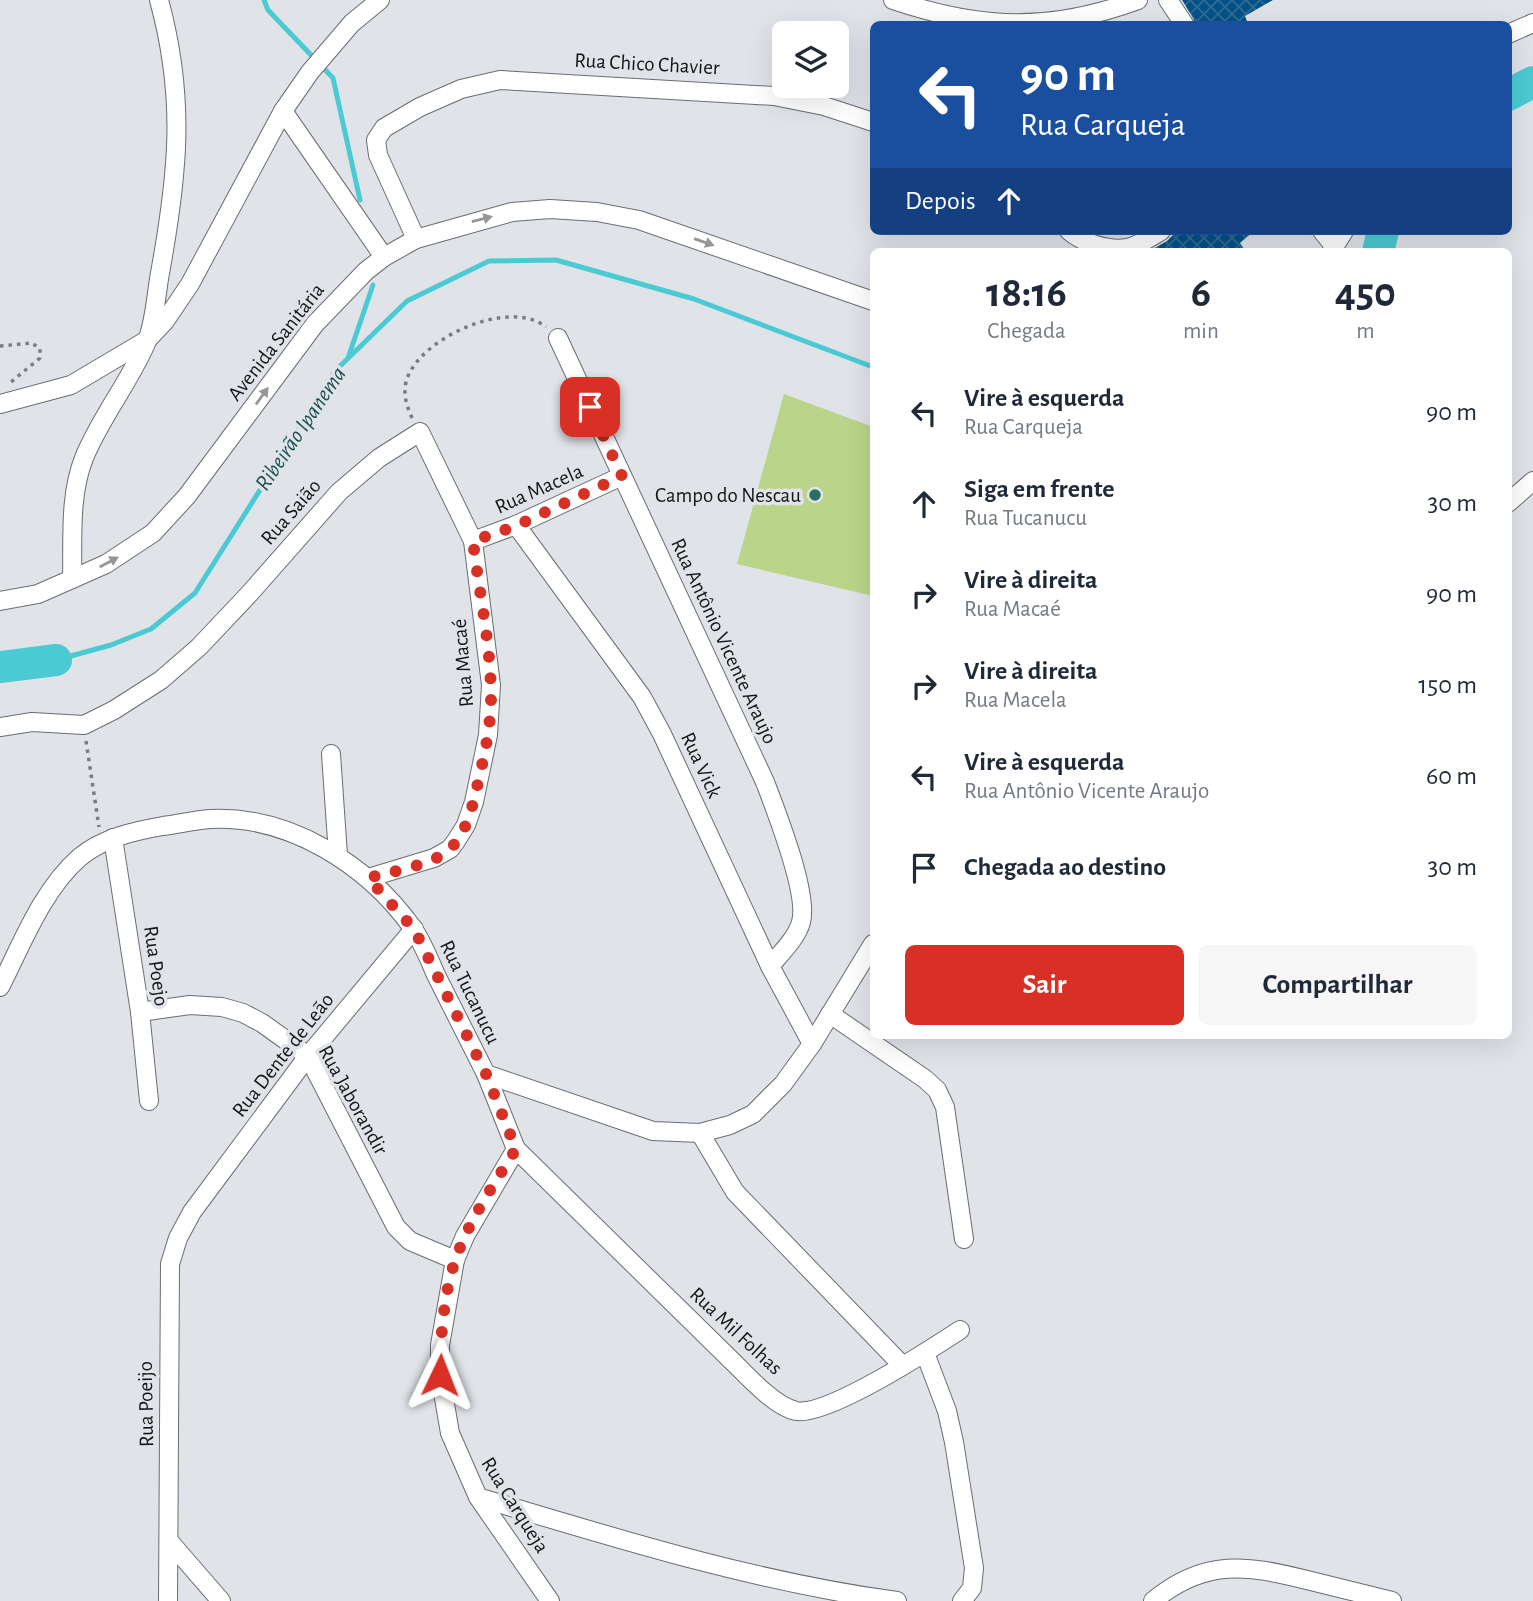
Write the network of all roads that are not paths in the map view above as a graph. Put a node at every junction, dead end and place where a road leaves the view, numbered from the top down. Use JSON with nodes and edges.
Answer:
{"nodes":[{"id":1,"x":159,"y":0,"type":"edge"},
{"id":2,"x":380,"y":0,"type":"edge"},
{"id":3,"x":893,"y":0,"type":"edge"},
{"id":4,"x":1139,"y":0,"type":"edge"},
{"id":5,"x":1168,"y":0,"type":"edge"},
{"id":6,"x":977,"y":21,"type":"edge"},
{"id":7,"x":1062,"y":21,"type":"edge"},
{"id":8,"x":1182,"y":21,"type":"edge"},
{"id":9,"x":1533,"y":23,"type":"edge"},
{"id":10,"x":1512,"y":32,"type":"edge"},
{"id":11,"x":283,"y":111,"type":"junction"},
{"id":12,"x":870,"y":121,"type":"edge"},
{"id":13,"x":1076,"y":235,"type":"edge"},
{"id":14,"x":1153,"y":235,"type":"edge"},
{"id":15,"x":416,"y":239,"type":"junction"},
{"id":16,"x":1127,"y":248,"type":"edge"},
{"id":17,"x":1127,"y":248,"type":"edge"},
{"id":18,"x":384,"y":257,"type":"junction"},
{"id":19,"x":870,"y":300,"type":"edge"},
{"id":20,"x":558,"y":338,"type":"road end"},
{"id":21,"x":147,"y":340,"type":"junction"},
{"id":22,"x":0,"y":404,"type":"edge"},
{"id":23,"x":421,"y":432,"type":"joint"},
{"id":24,"x":622,"y":476,"type":"junction"},
{"id":25,"x":1533,"y":481,"type":"edge"},
{"id":26,"x":1512,"y":499,"type":"edge"},
{"id":27,"x":516,"y":526,"type":"junction"},
{"id":28,"x":473,"y":541,"type":"junction"},
{"id":29,"x":72,"y":579,"type":"junction"},
{"id":30,"x":0,"y":601,"type":"edge"},
{"id":31,"x":0,"y":727,"type":"edge"},
{"id":32,"x":331,"y":754,"type":"dead end"},
{"id":33,"x":107,"y":841,"type":"junction"},
{"id":34,"x":338,"y":855,"type":"junction"},
{"id":35,"x":368,"y":878,"type":"junction"},
{"id":36,"x":414,"y":929,"type":"junction"},
{"id":37,"x":870,"y":949,"type":"edge"},
{"id":38,"x":769,"y":966,"type":"junction"},
{"id":39,"x":0,"y":987,"type":"edge"},
{"id":40,"x":140,"y":1012,"type":"junction"},
{"id":41,"x":830,"y":1014,"type":"junction"},
{"id":42,"x":812,"y":1044,"type":"junction"},
{"id":43,"x":308,"y":1056,"type":"junction"},
{"id":44,"x":486,"y":1074,"type":"junction"},
{"id":45,"x":149,"y":1101,"type":"dead end"},
{"id":46,"x":700,"y":1133,"type":"junction"},
{"id":47,"x":516,"y":1149,"type":"junction"},
{"id":48,"x":191,"y":1212,"type":"joint"},
{"id":49,"x":964,"y":1239,"type":"dead end"},
{"id":50,"x":455,"y":1260,"type":"junction"},
{"id":51,"x":960,"y":1329,"type":"dead end"},
{"id":52,"x":925,"y":1353,"type":"junction"},
{"id":53,"x":902,"y":1365,"type":"junction"},
{"id":54,"x":478,"y":1497,"type":"junction"},
{"id":55,"x":169,"y":1541,"type":"junction"},
{"id":56,"x":531,"y":1574,"type":"junction"},
{"id":57,"x":168,"y":1601,"type":"edge"},
{"id":58,"x":221,"y":1601,"type":"edge"},
{"id":59,"x":531,"y":1601,"type":"edge"},
{"id":60,"x":550,"y":1601,"type":"edge"},
{"id":61,"x":897,"y":1601,"type":"edge"},
{"id":62,"x":962,"y":1601,"type":"edge"},
{"id":63,"x":1153,"y":1601,"type":"edge"},
{"id":64,"x":1392,"y":1601,"type":"edge"}],
"edges":[{"from":1,"to":21,"type":"street"},
{"from":2,"to":11,"type":"street"},
{"from":3,"to":6,"type":"street"},
{"from":4,"to":7,"type":"street"},
{"from":5,"to":8,"type":"street"},
{"from":9,"to":10,"type":"street"},
{"from":11,"to":18,"type":"street"},
{"from":11,"to":21,"type":"street"},
{"from":12,"to":15,"type":"street","name":"Rua Chico Chavier"},
{"from":13,"to":17,"type":"street"},
{"from":14,"to":16,"type":"street"},
{"from":15,"to":18,"type":"street","name":"Avenida Sanitária"},
{"from":15,"to":19,"type":"street","name":"Avenida Sanitária","one_way":true},
{"from":29,"to":18,"type":"street","name":"Avenida Sanitária","one_way":true},
{"from":20,"to":24,"type":"street","name":"Rua Antônio Vicente Araujo"},
{"from":21,"to":22,"type":"street"},
{"from":21,"to":29,"type":"street"},
{"from":23,"to":28,"type":"street","name":"Rua Macaé"},
{"from":23,"to":31,"type":"street","name":"Rua Saião"},
{"from":24,"to":27,"type":"street","name":"Rua Macela"},
{"from":24,"to":38,"type":"street","name":"Rua Antônio Vicente Araujo"},
{"from":25,"to":26,"type":"street"},
{"from":27,"to":28,"type":"street","name":"Rua Macela"},
{"from":27,"to":38,"type":"street","name":"Rua Vick"},
{"from":28,"to":35,"type":"street","name":"Rua Macaé"},
{"from":29,"to":30,"type":"street","name":"Avenida Sanitária"},
{"from":32,"to":34,"type":"street"},
{"from":33,"to":34,"type":"street","name":"Rua Tucanucu"},
{"from":33,"to":39,"type":"street","name":"Rua Tucanucu"},
{"from":33,"to":40,"type":"street","name":"Rua Poejo"},
{"from":34,"to":35,"type":"street","name":"Rua Tucanucu"},
{"from":35,"to":36,"type":"street","name":"Rua Tucanucu"},
{"from":36,"to":43,"type":"street","name":"Rua Dente de Leão"},
{"from":36,"to":44,"type":"street","name":"Rua Tucanucu"},
{"from":37,"to":41,"type":"street","name":"Rua Tucanucu"},
{"from":38,"to":42,"type":"street","name":"Rua Vick"},
{"from":40,"to":43,"type":"street","name":"Rua Jaborandir"},
{"from":40,"to":45,"type":"street","name":"Rua Poejo"},
{"from":41,"to":42,"type":"street","name":"Rua Tucanucu"},
{"from":41,"to":49,"type":"street"},
{"from":42,"to":46,"type":"street","name":"Rua Tucanucu"},
{"from":43,"to":48,"type":"street","name":"Rua Dente de Leão"},
{"from":43,"to":50,"type":"street","name":"Rua Jaborandir"},
{"from":44,"to":46,"type":"street","name":"Rua Tucanucu"},
{"from":44,"to":47,"type":"street"},
{"from":46,"to":53,"type":"street"},
{"from":47,"to":50,"type":"street","name":"Rua Carqueja"},
{"from":47,"to":53,"type":"street","name":"Rua Mil Folhas"},
{"from":48,"to":55,"type":"street","name":"Rua Poeijo"},
{"from":50,"to":54,"type":"street","name":"Rua Carqueja"},
{"from":51,"to":52,"type":"street","name":"Rua Mil Folhas"},
{"from":52,"to":53,"type":"street","name":"Rua Mil Folhas"},
{"from":52,"to":62,"type":"street"},
{"from":54,"to":56,"type":"street","name":"Rua Carqueja"},
{"from":54,"to":61,"type":"street"},
{"from":55,"to":57,"type":"street","name":"Rua Poeijo"},
{"from":55,"to":58,"type":"street"},
{"from":56,"to":59,"type":"street"},
{"from":56,"to":60,"type":"street","name":"Rua Carqueja"},
{"from":63,"to":64,"type":"street"}]}
